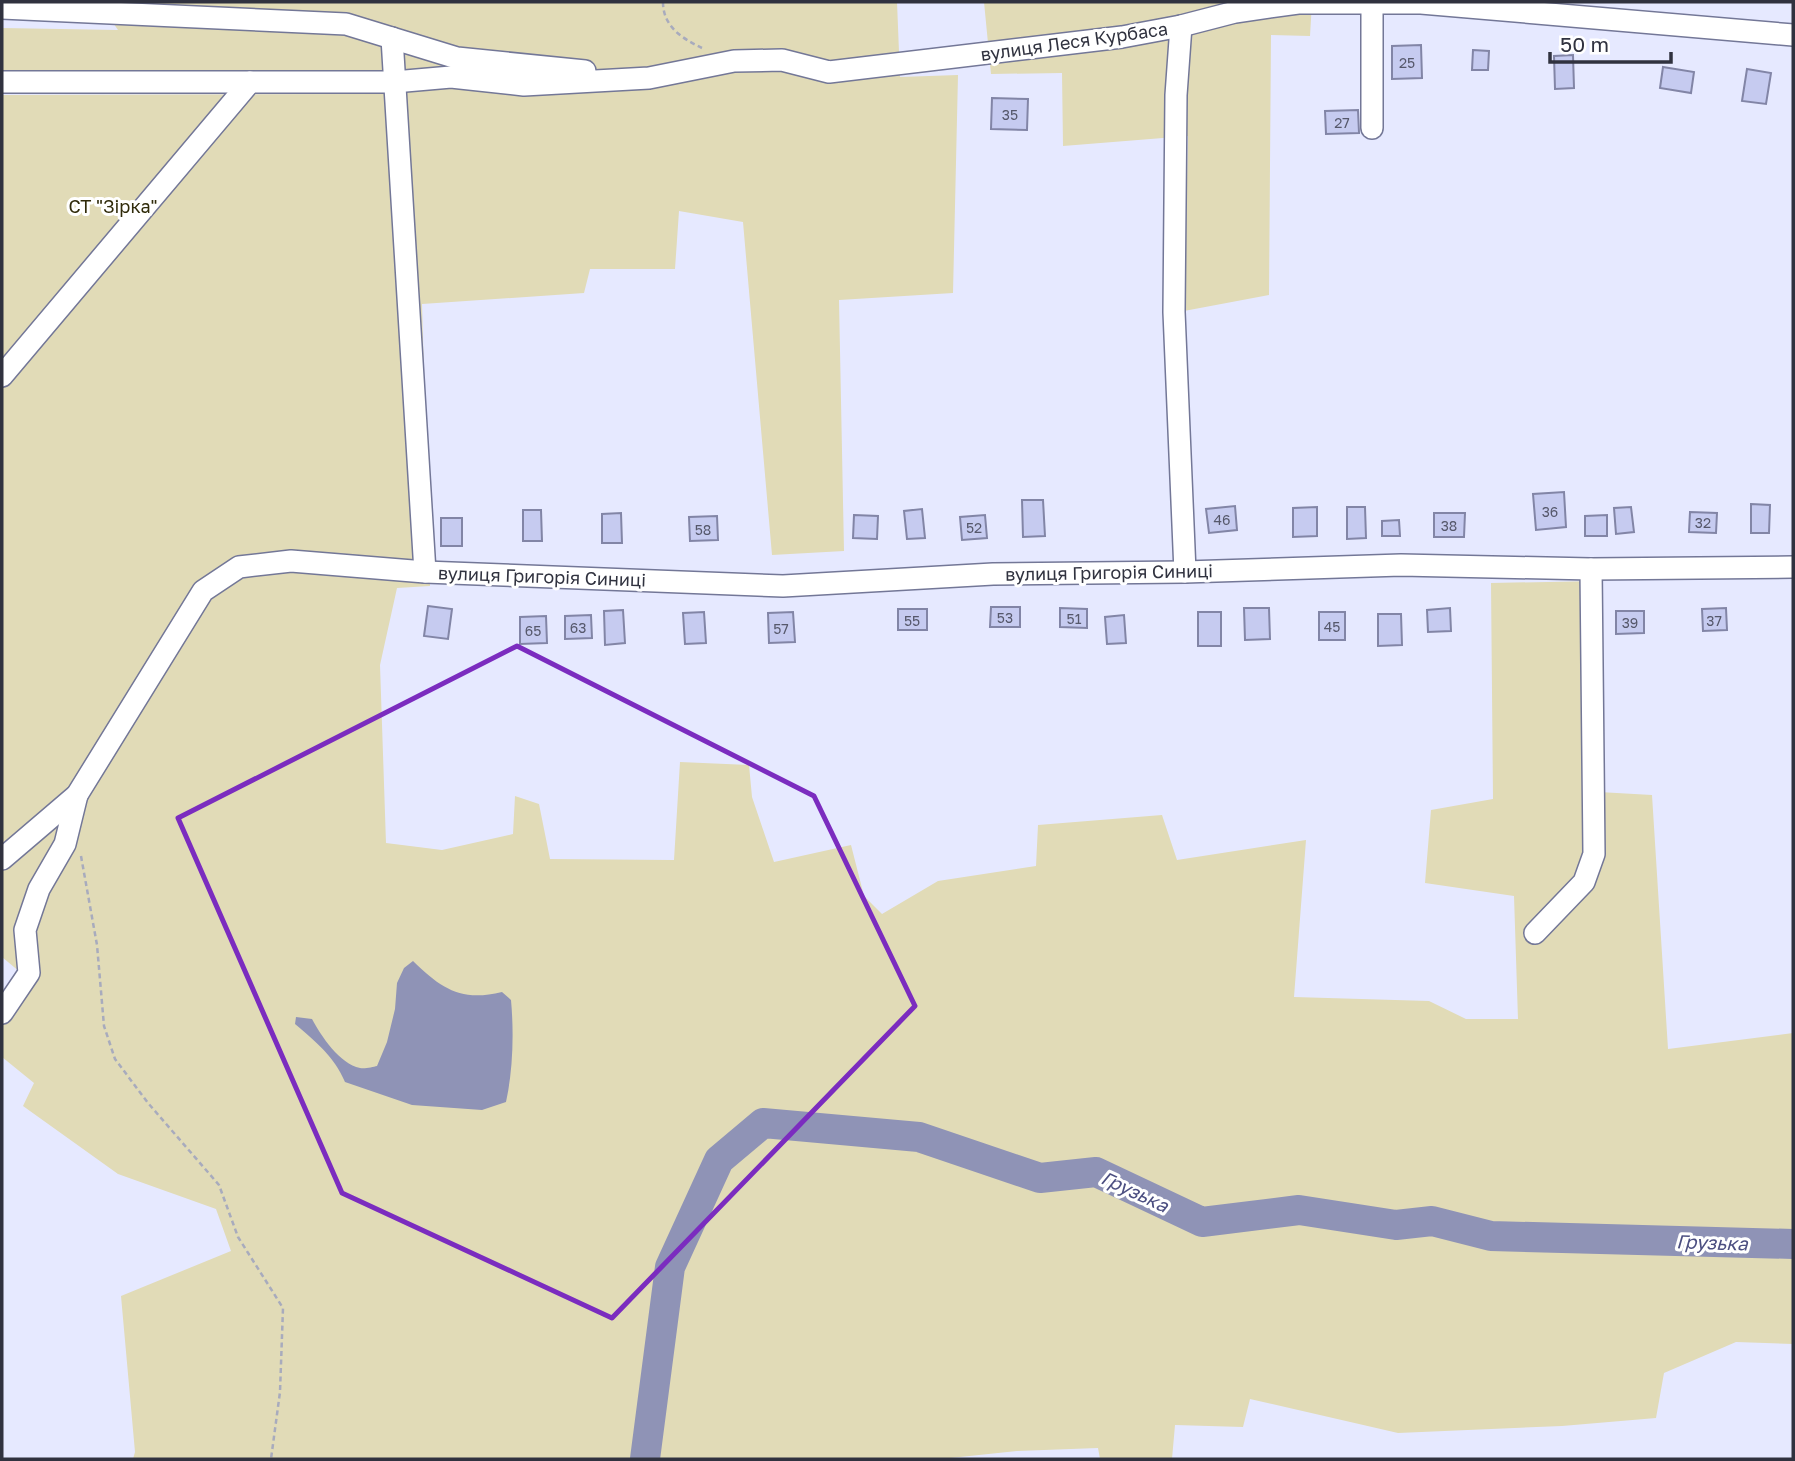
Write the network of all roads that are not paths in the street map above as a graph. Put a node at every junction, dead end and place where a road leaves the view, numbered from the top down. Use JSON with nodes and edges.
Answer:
{"nodes":[{"id":1,"x":1298,"y":2,"type":"edge"},
{"id":2,"x":1373,"y":3,"type":"edge"},
{"id":3,"x":2,"y":8,"type":"edge"},
{"id":4,"x":1181,"y":26,"type":"junction"},
{"id":5,"x":1793,"y":35,"type":"edge"},
{"id":6,"x":392,"y":38,"type":"junction"},
{"id":7,"x":649,"y":78,"type":"junction"},
{"id":8,"x":2,"y":82,"type":"edge"},
{"id":9,"x":250,"y":82,"type":"junction"},
{"id":10,"x":394,"y":82,"type":"junction"},
{"id":11,"x":1372,"y":128,"type":"dead end"},
{"id":12,"x":2,"y":376,"type":"edge"},
{"id":13,"x":1793,"y":567,"type":"edge"},
{"id":14,"x":1591,"y":569,"type":"junction"},
{"id":15,"x":425,"y":572,"type":"junction"},
{"id":16,"x":1185,"y":572,"type":"junction"},
{"id":17,"x":77,"y":795,"type":"junction"},
{"id":18,"x":2,"y":859,"type":"edge"},
{"id":19,"x":1535,"y":933,"type":"dead end"},
{"id":20,"x":2,"y":1013,"type":"edge"}],
"edges":[{"from":1,"to":2,"type":"street","name":"вулиця Леся Курбаса"},
{"from":1,"to":4,"type":"street","name":"вулиця Леся Курбаса"},
{"from":2,"to":5,"type":"street","name":"вулиця Леся Курбаса"},
{"from":2,"to":11,"type":"street"},
{"from":3,"to":6,"type":"street"},
{"from":4,"to":7,"type":"street","name":"вулиця Леся Курбаса"},
{"from":4,"to":16,"type":"street"},
{"from":6,"to":7,"type":"street"},
{"from":6,"to":10,"type":"street"},
{"from":7,"to":10,"type":"street"},
{"from":8,"to":9,"type":"street"},
{"from":9,"to":10,"type":"street"},
{"from":9,"to":12,"type":"street"},
{"from":10,"to":15,"type":"street"},
{"from":13,"to":14,"type":"street","name":"вулиця Григорія Синиці"},
{"from":14,"to":16,"type":"street","name":"вулиця Григорія Синиці"},
{"from":14,"to":19,"type":"street"},
{"from":15,"to":16,"type":"street","name":"вулиця Григорія Синиці"},
{"from":15,"to":17,"type":"street","name":"вулиця Григорія Синиці"},
{"from":17,"to":18,"type":"street"},
{"from":17,"to":20,"type":"street"}]}
